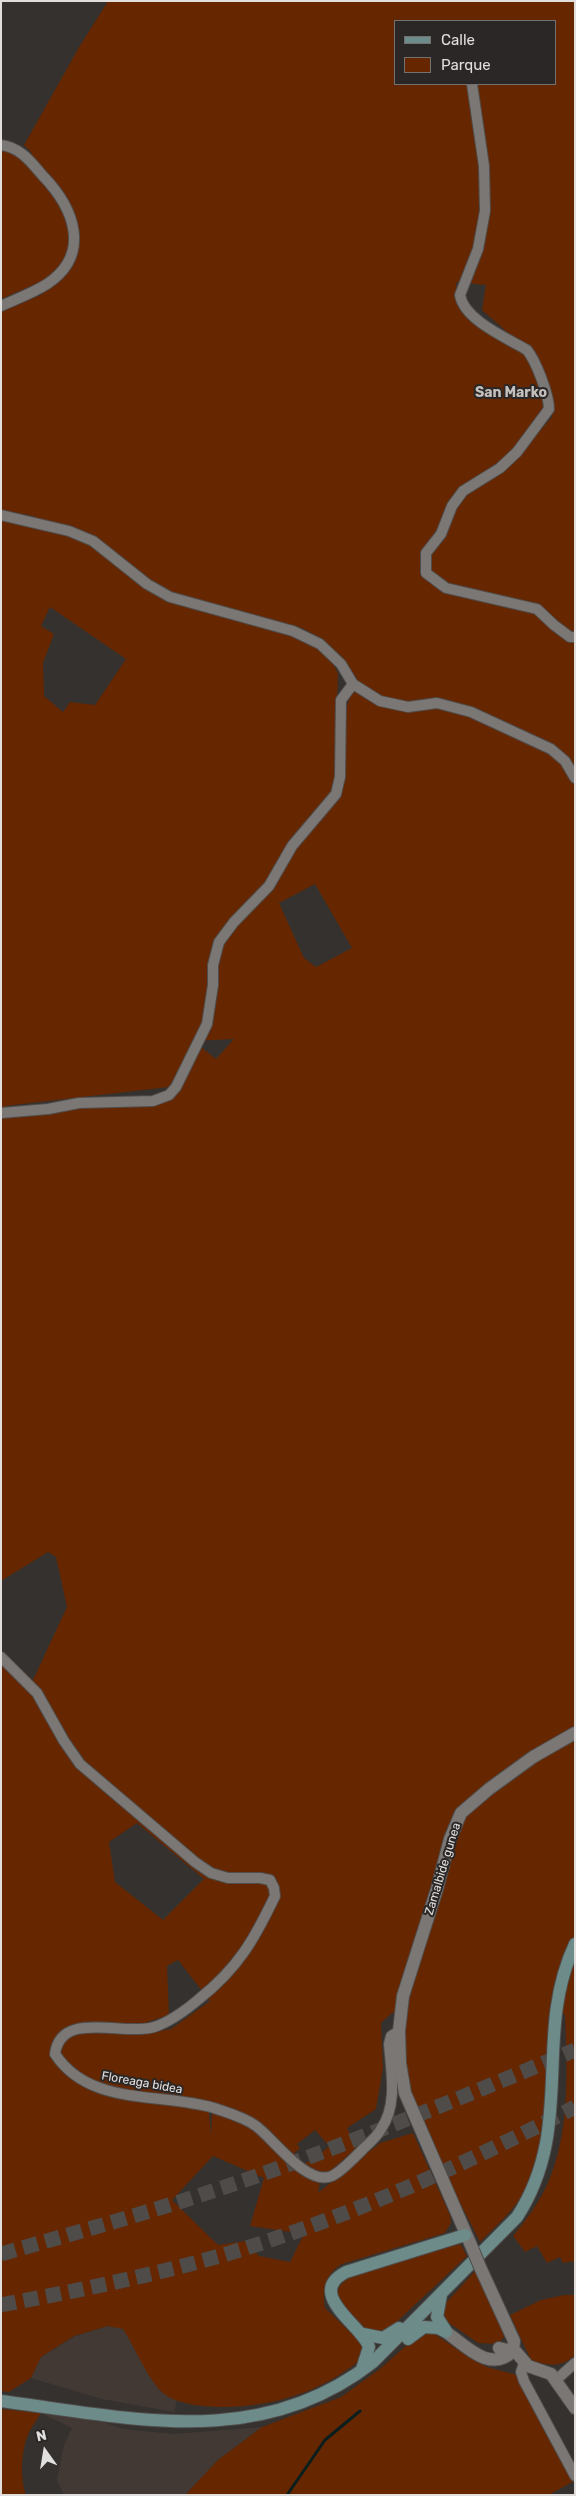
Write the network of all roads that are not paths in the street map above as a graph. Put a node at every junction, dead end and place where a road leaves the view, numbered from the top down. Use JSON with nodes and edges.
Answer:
{"nodes":[{"id":1,"x":472,"y":85,"type":"edge"},
{"id":2,"x":1,"y":145,"type":"edge"},
{"id":3,"x":1,"y":306,"type":"edge"},
{"id":4,"x":1,"y":515,"type":"edge"},
{"id":5,"x":575,"y":637,"type":"edge"},
{"id":6,"x":353,"y":684,"type":"junction"},
{"id":7,"x":575,"y":778,"type":"edge"},
{"id":8,"x":1,"y":1113,"type":"edge"},
{"id":9,"x":1,"y":1657,"type":"edge"},
{"id":10,"x":575,"y":1733,"type":"edge"},
{"id":11,"x":575,"y":1944,"type":"edge"},
{"id":12,"x":399,"y":2031,"type":"junction"},
{"id":13,"x":465,"y":2235,"type":"junction"},
{"id":14,"x":441,"y":2295,"type":"junction"},
{"id":15,"x":446,"y":2332,"type":"junction"},
{"id":16,"x":364,"y":2334,"type":"junction"},
{"id":17,"x":511,"y":2350,"type":"junction"},
{"id":18,"x":384,"y":2352,"type":"junction"},
{"id":19,"x":575,"y":2363,"type":"edge"},
{"id":20,"x":360,"y":2372,"type":"junction"},
{"id":21,"x":556,"y":2380,"type":"junction"},
{"id":22,"x":3,"y":2402,"type":"edge"},
{"id":23,"x":575,"y":2408,"type":"edge"},
{"id":24,"x":575,"y":2476,"type":"edge"}],
"edges":[{"from":1,"to":5,"type":"street"},
{"from":2,"to":3,"type":"street"},
{"from":4,"to":6,"type":"street"},
{"from":6,"to":7,"type":"street"},
{"from":6,"to":8,"type":"street"},
{"from":9,"to":12,"type":"street","name":"Floreaga bidea"},
{"from":10,"to":12,"type":"street","name":"Zamalbide gunea"},
{"from":11,"to":14,"type":"main road"},
{"from":12,"to":13,"type":"street","name":"Zamalbide gunea"},
{"from":13,"to":16,"type":"main road"},
{"from":13,"to":17,"type":"street","name":"Zamalbide gunea","bridge":true},
{"from":14,"to":15,"type":"main road"},
{"from":14,"to":16,"type":"main road"},
{"from":14,"to":18,"type":"main road"},
{"from":15,"to":17,"type":"street"},
{"from":15,"to":18,"type":"main road"},
{"from":16,"to":20,"type":"main road"},
{"from":17,"to":21,"type":"street"},
{"from":17,"to":24,"type":"street"},
{"from":18,"to":20,"type":"main road"},
{"from":19,"to":21,"type":"street"},
{"from":20,"to":22,"type":"main road"},
{"from":21,"to":23,"type":"street"}]}
